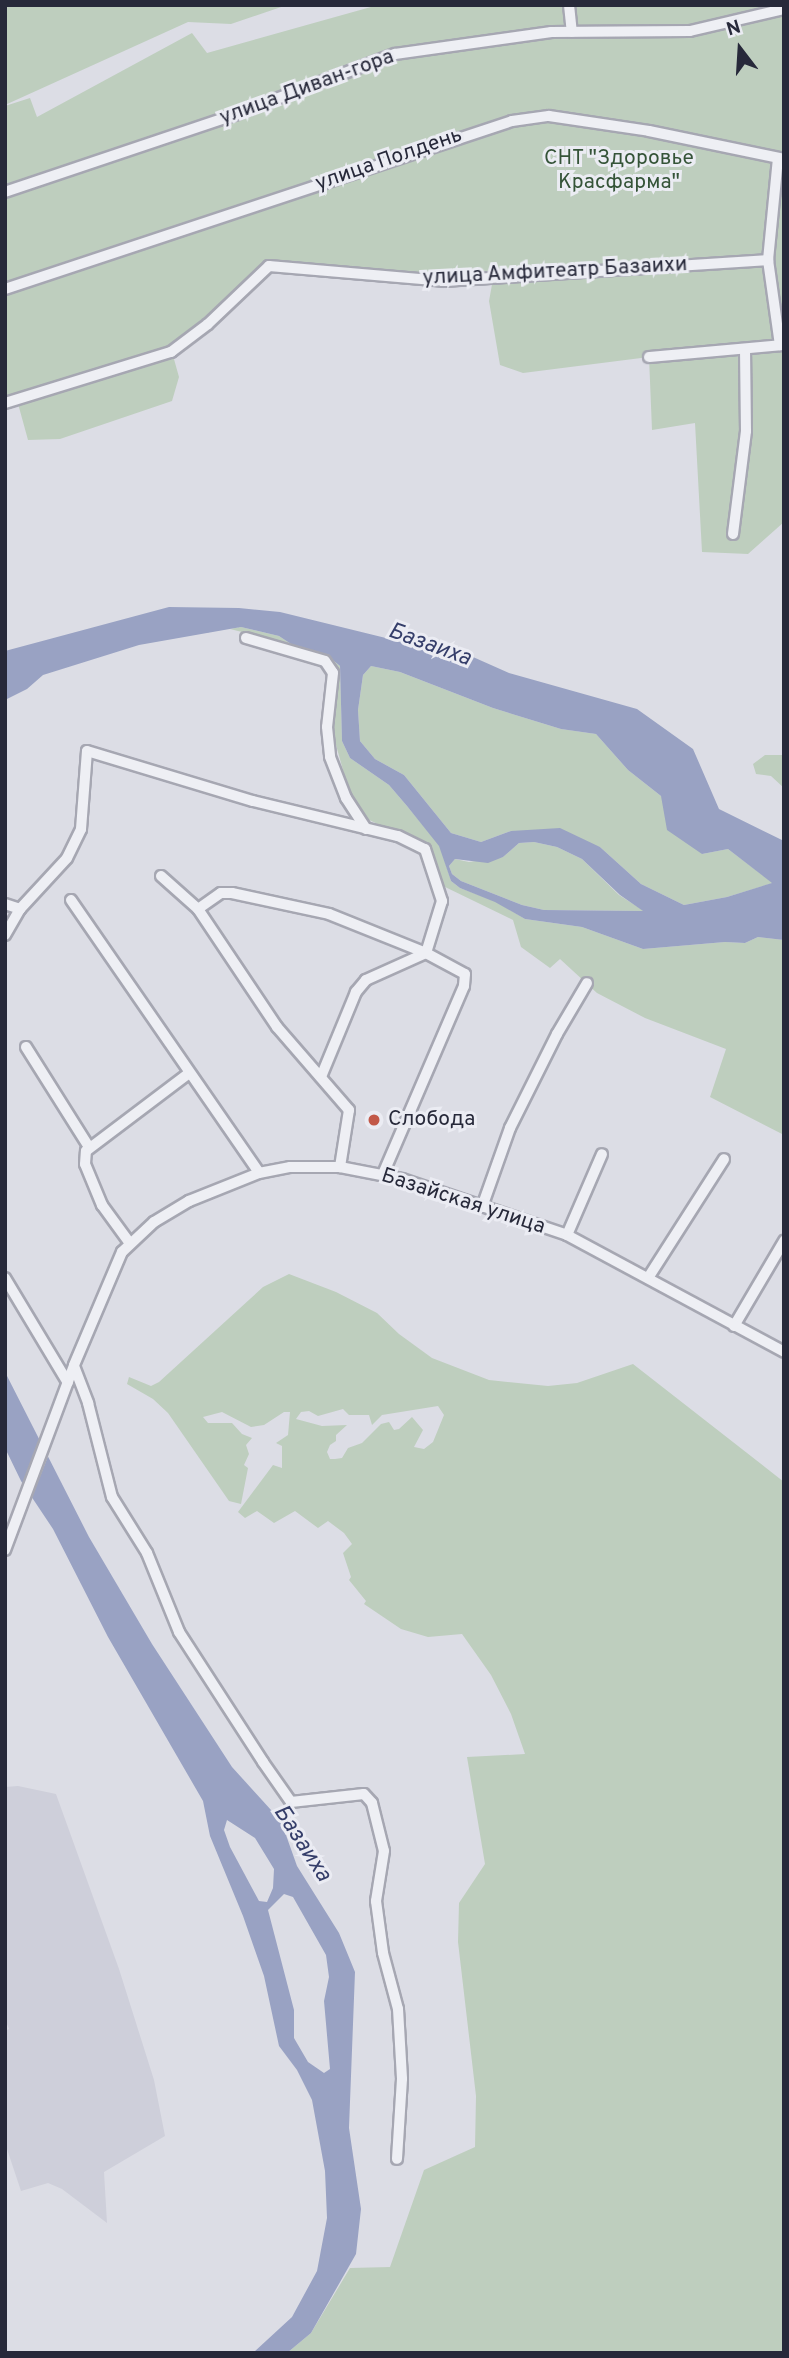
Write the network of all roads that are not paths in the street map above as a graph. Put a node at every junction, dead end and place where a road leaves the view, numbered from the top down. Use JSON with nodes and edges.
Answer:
{"nodes":[{"id":1,"x":569,"y":5,"type":"edge"},
{"id":2,"x":784,"y":9,"type":"edge"},
{"id":3,"x":572,"y":32,"type":"junction"},
{"id":4,"x":781,"y":158,"type":"edge"},
{"id":5,"x":5,"y":191,"type":"edge"},
{"id":6,"x":768,"y":260,"type":"junction"},
{"id":7,"x":5,"y":289,"type":"edge"},
{"id":8,"x":782,"y":345,"type":"edge"},
{"id":9,"x":745,"y":350,"type":"junction"},
{"id":10,"x":649,"y":357,"type":"dead end"},
{"id":11,"x":5,"y":402,"type":"edge"},
{"id":12,"x":733,"y":534,"type":"dead end"},
{"id":13,"x":246,"y":638,"type":"dead end"},
{"id":14,"x":366,"y":829,"type":"junction"},
{"id":15,"x":161,"y":876,"type":"dead end"},
{"id":16,"x":71,"y":900,"type":"dead end"},
{"id":17,"x":5,"y":904,"type":"edge"},
{"id":18,"x":20,"y":909,"type":"junction"},
{"id":19,"x":198,"y":909,"type":"junction"},
{"id":20,"x":5,"y":935,"type":"edge"},
{"id":21,"x":426,"y":953,"type":"junction"},
{"id":22,"x":587,"y":984,"type":"dead end"},
{"id":23,"x":26,"y":1047,"type":"dead end"},
{"id":24,"x":189,"y":1073,"type":"junction"},
{"id":25,"x":321,"y":1077,"type":"junction"},
{"id":26,"x":89,"y":1147,"type":"junction"},
{"id":27,"x":602,"y":1154,"type":"dead end"},
{"id":28,"x":724,"y":1159,"type":"dead end"},
{"id":29,"x":340,"y":1167,"type":"junction"},
{"id":30,"x":259,"y":1173,"type":"junction"},
{"id":31,"x":383,"y":1174,"type":"junction"},
{"id":32,"x":482,"y":1207,"type":"junction"},
{"id":33,"x":567,"y":1235,"type":"junction"},
{"id":34,"x":784,"y":1241,"type":"edge"},
{"id":35,"x":129,"y":1242,"type":"junction"},
{"id":36,"x":5,"y":1278,"type":"edge"},
{"id":37,"x":648,"y":1278,"type":"junction"},
{"id":38,"x":734,"y":1326,"type":"junction"},
{"id":39,"x":784,"y":1352,"type":"edge"},
{"id":40,"x":74,"y":1365,"type":"junction"},
{"id":41,"x":68,"y":1383,"type":"junction"},
{"id":42,"x":5,"y":1550,"type":"edge"},
{"id":43,"x":397,"y":2158,"type":"dead end"}],
"edges":[{"from":1,"to":3,"type":"street"},
{"from":2,"to":3,"type":"street","name":"улица Диван-гора"},
{"from":3,"to":5,"type":"street","name":"улица Диван-гора"},
{"from":4,"to":6,"type":"street"},
{"from":4,"to":7,"type":"street","name":"улица Полдень"},
{"from":6,"to":8,"type":"street"},
{"from":6,"to":11,"type":"street","name":"улица Амфитеатр Базаихи"},
{"from":8,"to":9,"type":"street"},
{"from":9,"to":10,"type":"street"},
{"from":9,"to":12,"type":"street"},
{"from":13,"to":14,"type":"street"},
{"from":14,"to":18,"type":"street"},
{"from":14,"to":21,"type":"street"},
{"from":15,"to":19,"type":"street"},
{"from":16,"to":24,"type":"street"},
{"from":17,"to":18,"type":"street"},
{"from":18,"to":20,"type":"street"},
{"from":19,"to":21,"type":"street"},
{"from":19,"to":25,"type":"street"},
{"from":21,"to":25,"type":"street"},
{"from":21,"to":31,"type":"street"},
{"from":22,"to":32,"type":"street"},
{"from":23,"to":26,"type":"street"},
{"from":24,"to":26,"type":"street"},
{"from":24,"to":30,"type":"street"},
{"from":25,"to":29,"type":"street"},
{"from":26,"to":35,"type":"street"},
{"from":27,"to":33,"type":"street"},
{"from":28,"to":37,"type":"street"},
{"from":29,"to":30,"type":"street","name":"Базайская улица"},
{"from":29,"to":31,"type":"street","name":"Базайская улица"},
{"from":30,"to":35,"type":"street","name":"Базайская улица"},
{"from":31,"to":32,"type":"street","name":"Базайская улица"},
{"from":32,"to":33,"type":"street","name":"Базайская улица"},
{"from":33,"to":37,"type":"street","name":"Базайская улица"},
{"from":34,"to":38,"type":"street"},
{"from":35,"to":40,"type":"street","name":"Базайская улица"},
{"from":36,"to":41,"type":"street"},
{"from":37,"to":38,"type":"street","name":"Базайская улица"},
{"from":38,"to":39,"type":"street","name":"Базайская улица"},
{"from":40,"to":41,"type":"street","name":"Базайская улица"},
{"from":40,"to":43,"type":"street"},
{"from":41,"to":42,"type":"street","name":"Базайская улица"}]}
